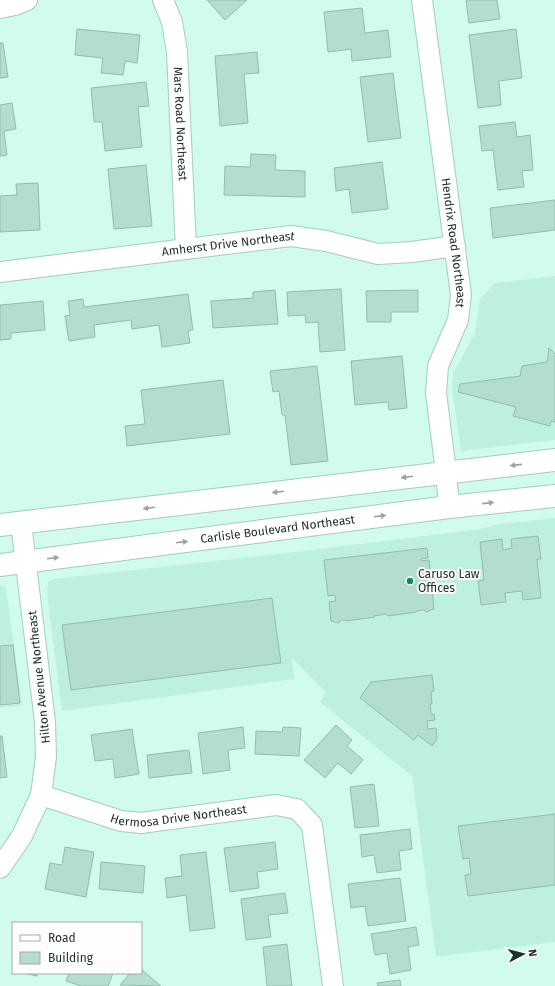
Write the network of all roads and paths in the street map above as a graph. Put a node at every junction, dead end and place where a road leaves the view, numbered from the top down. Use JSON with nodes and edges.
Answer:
{"nodes":[{"id":1,"x":27,"y":0,"type":"edge"},
{"id":2,"x":163,"y":0,"type":"edge"},
{"id":3,"x":422,"y":0,"type":"edge"},
{"id":4,"x":0,"y":8,"type":"edge"},
{"id":5,"x":455,"y":246,"type":"junction"},
{"id":6,"x":186,"y":249,"type":"junction"},
{"id":7,"x":0,"y":272,"type":"edge"},
{"id":8,"x":555,"y":460,"type":"edge"},
{"id":9,"x":446,"y":472,"type":"junction"},
{"id":10,"x":555,"y":496,"type":"edge"},
{"id":11,"x":449,"y":507,"type":"junction"},
{"id":12,"x":10,"y":524,"type":"edge"},
{"id":13,"x":27,"y":562,"type":"junction"},
{"id":14,"x":0,"y":565,"type":"edge"},
{"id":15,"x":41,"y":795,"type":"junction"},
{"id":16,"x":0,"y":868,"type":"edge"},
{"id":17,"x":333,"y":986,"type":"edge"}],
"edges":[{"from":1,"to":4,"type":"street"},
{"from":2,"to":6,"type":"street","name":"Mars Road Northeast"},
{"from":3,"to":5,"type":"street","name":"Hendrix Road Northeast"},
{"from":5,"to":6,"type":"street","name":"Amherst Drive Northeast"},
{"from":5,"to":9,"type":"street","name":"Hendrix Road Northeast"},
{"from":6,"to":7,"type":"street","name":"Amherst Drive Northeast"},
{"from":8,"to":9,"type":"main road","one_way":true},
{"from":9,"to":11,"type":"street","name":"Hendrix Road Northeast"},
{"from":9,"to":12,"type":"main road","one_way":true},
{"from":11,"to":10,"type":"main road","name":"Carlisle Boulevard Northeast","one_way":true},
{"from":13,"to":11,"type":"main road","name":"Carlisle Boulevard Northeast","one_way":true},
{"from":12,"to":13,"type":"street","name":"Hilton Avenue Northeast"},
{"from":13,"to":14,"type":"main road","name":"Carlisle Boulevard Northeast"},
{"from":13,"to":15,"type":"street","name":"Hilton Avenue Northeast"},
{"from":15,"to":16,"type":"street","name":"Hilton Avenue Northeast"},
{"from":15,"to":17,"type":"street","name":"Hermosa Drive Northeast"}]}
